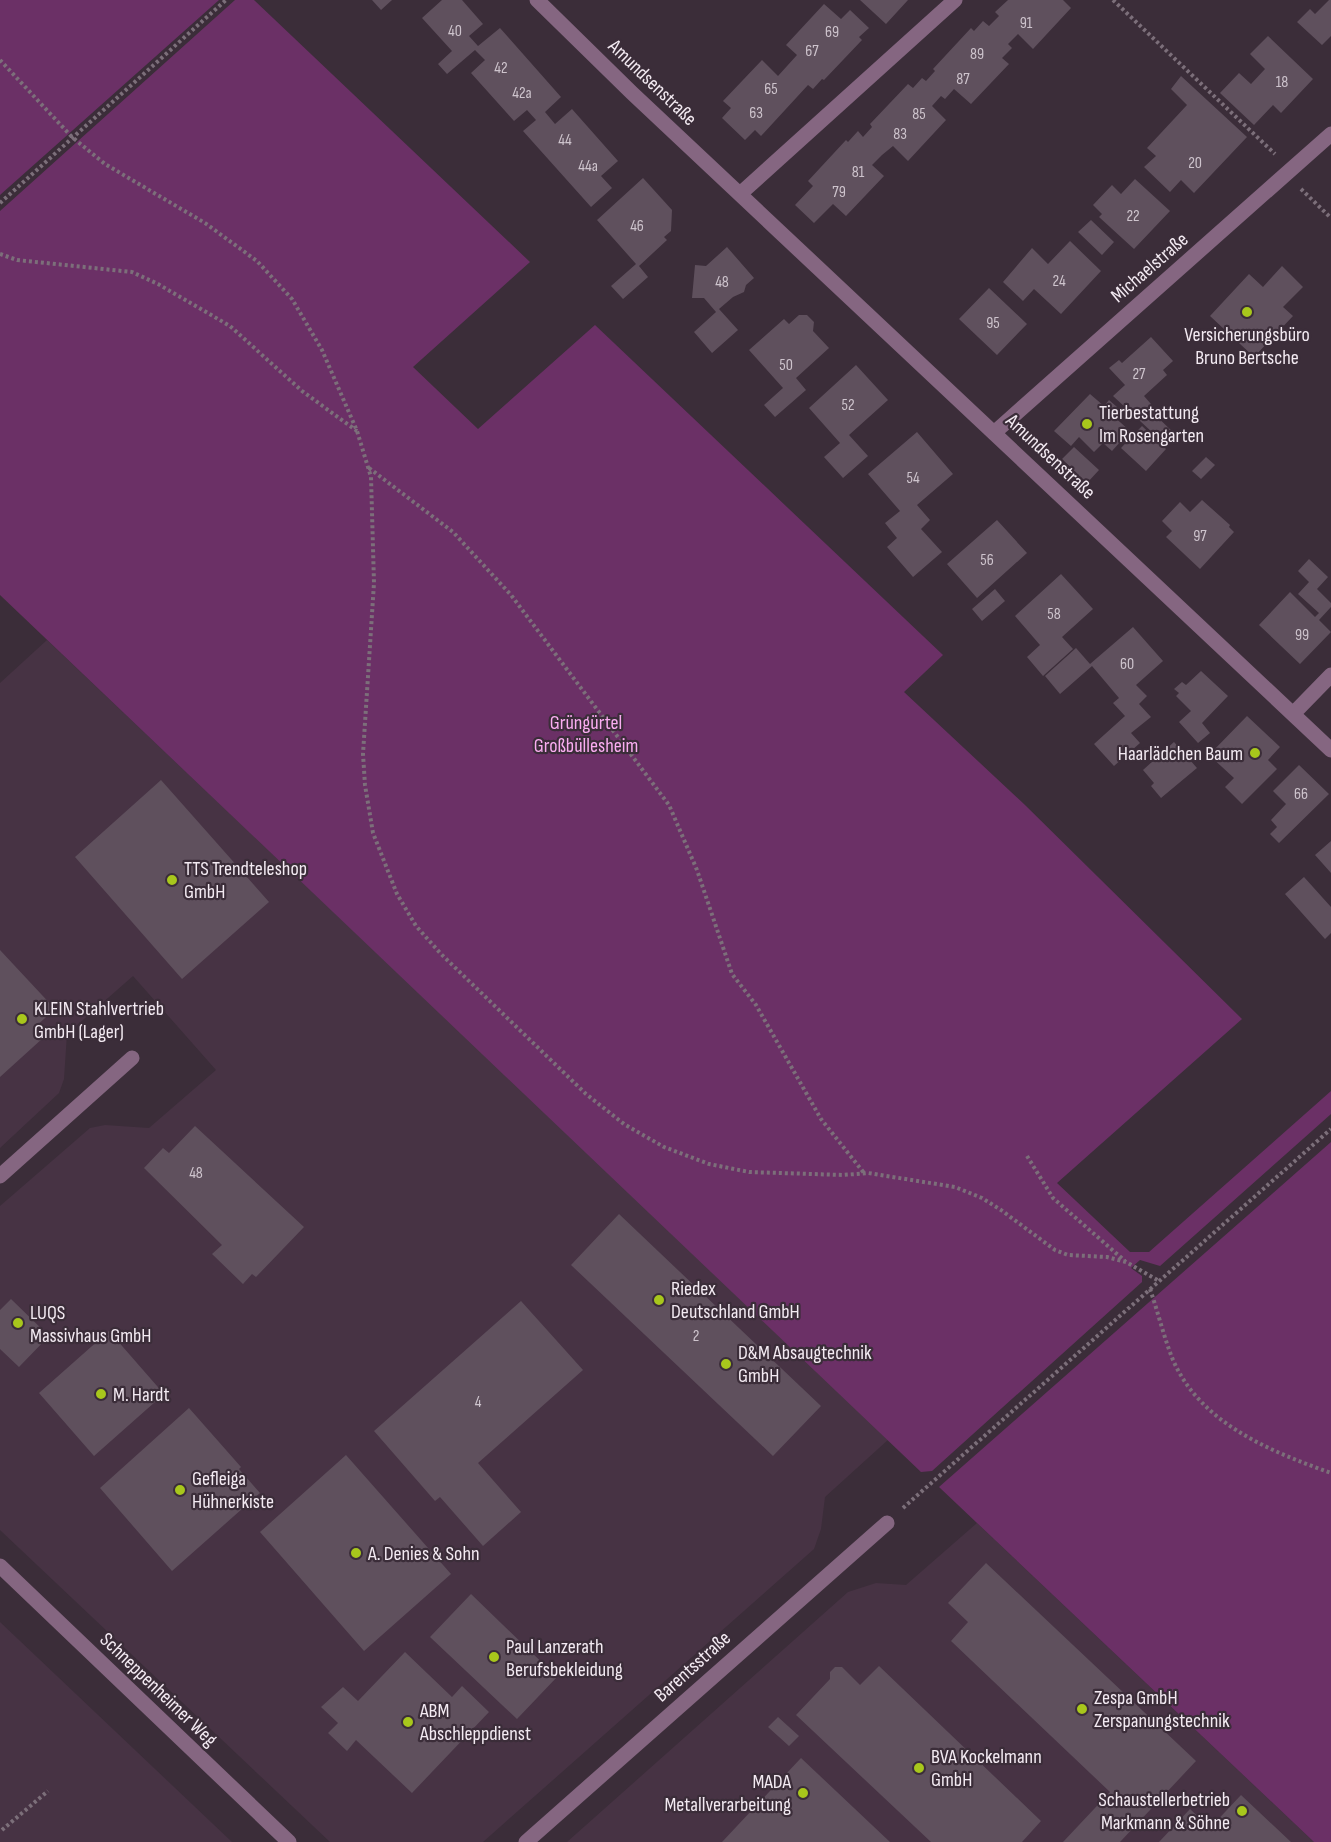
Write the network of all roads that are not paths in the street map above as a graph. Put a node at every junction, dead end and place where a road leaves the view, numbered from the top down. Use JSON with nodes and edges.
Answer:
{"nodes":[{"id":1,"x":537,"y":0,"type":"edge"},
{"id":2,"x":955,"y":0,"type":"edge"},
{"id":3,"x":1331,"y":134,"type":"edge"},
{"id":4,"x":740,"y":194,"type":"junction"},
{"id":5,"x":995,"y":432,"type":"junction"},
{"id":6,"x":1331,"y":675,"type":"edge"},
{"id":7,"x":1293,"y":714,"type":"junction"},
{"id":8,"x":1331,"y":750,"type":"edge"},
{"id":9,"x":132,"y":1058,"type":"dead end"},
{"id":10,"x":0,"y":1176,"type":"edge"},
{"id":11,"x":887,"y":1523,"type":"road end"},
{"id":12,"x":0,"y":1566,"type":"edge"},
{"id":13,"x":289,"y":1842,"type":"edge"},
{"id":14,"x":526,"y":1842,"type":"edge"}],
"edges":[{"from":1,"to":4,"type":"street","name":"Amundsenstraße"},
{"from":2,"to":4,"type":"street"},
{"from":3,"to":5,"type":"street","name":"Michaelstraße"},
{"from":4,"to":5,"type":"street","name":"Amundsenstraße"},
{"from":5,"to":7,"type":"street","name":"Amundsenstraße"},
{"from":6,"to":7,"type":"street"},
{"from":7,"to":8,"type":"street","name":"Amundsenstraße"},
{"from":9,"to":10,"type":"street"},
{"from":11,"to":14,"type":"street","name":"Barentsstraße"},
{"from":12,"to":13,"type":"street","name":"Schneppenheimer Weg"}]}
